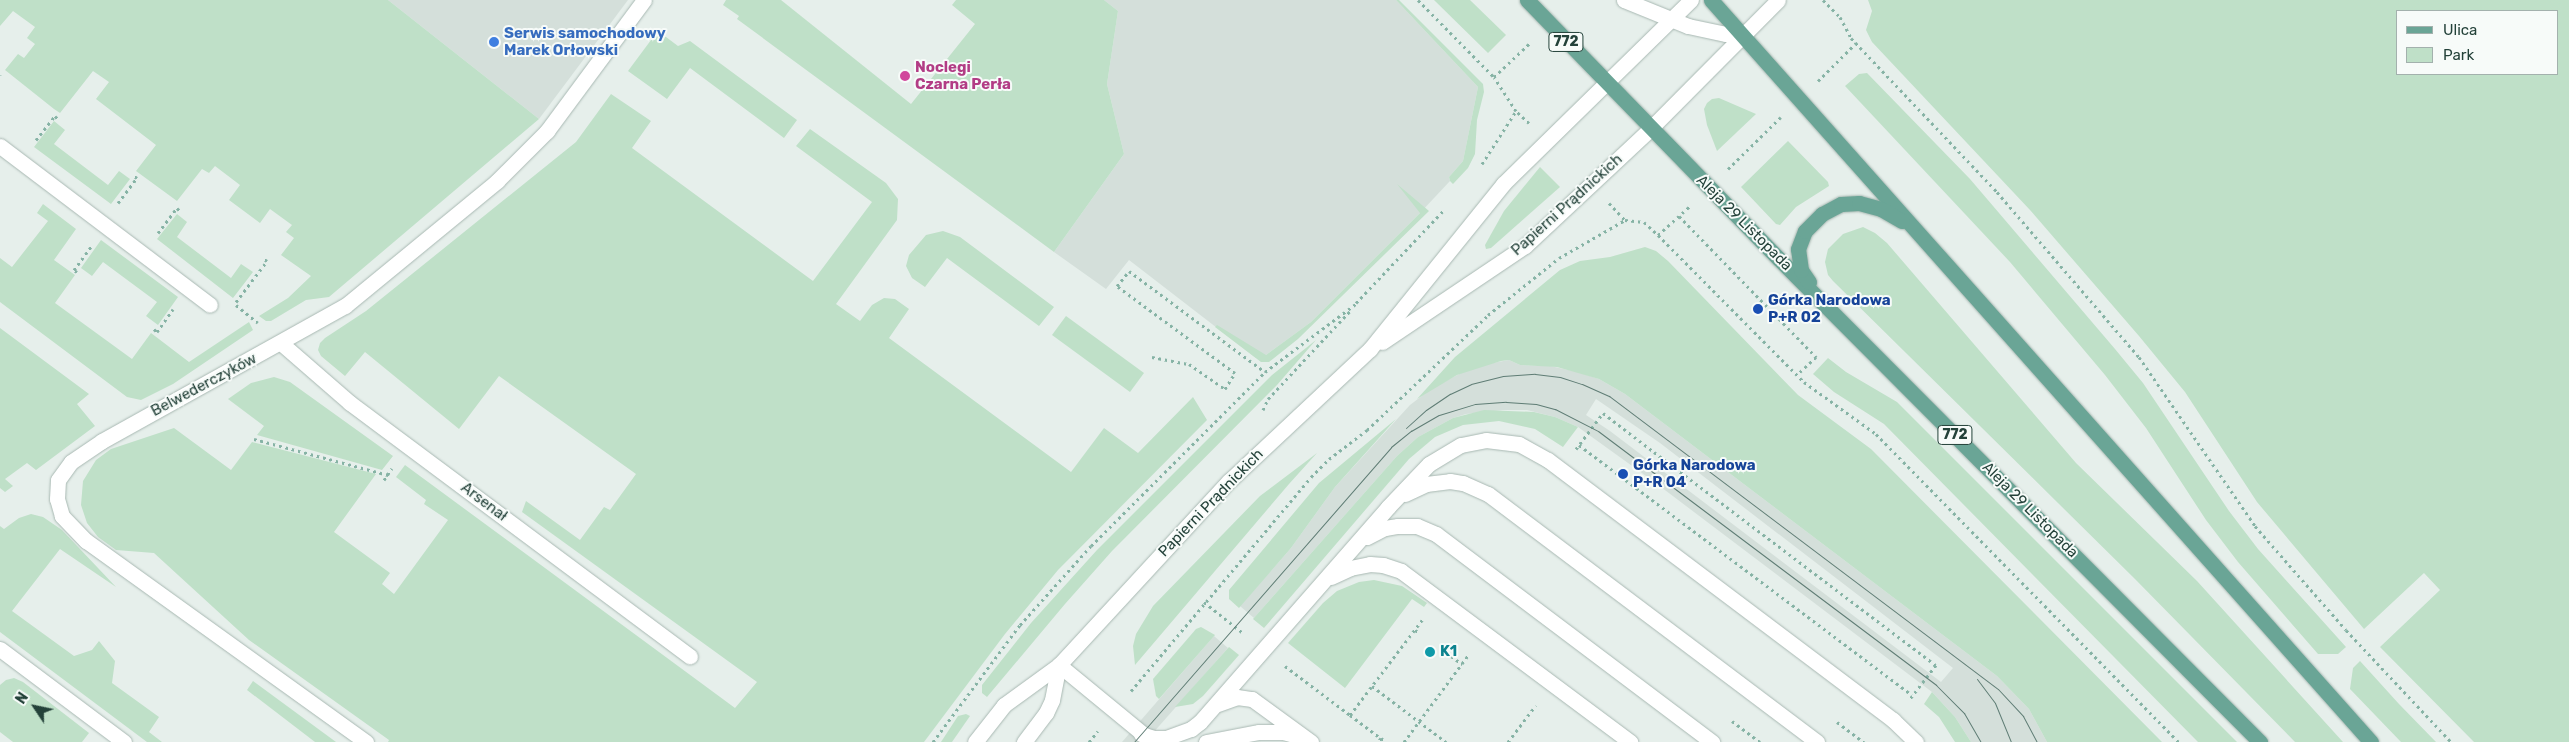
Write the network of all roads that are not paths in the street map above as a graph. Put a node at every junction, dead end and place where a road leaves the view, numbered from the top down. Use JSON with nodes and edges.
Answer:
{"nodes":[{"id":1,"x":644,"y":0,"type":"edge"},
{"id":2,"x":1527,"y":0,"type":"edge"},
{"id":3,"x":1624,"y":0,"type":"edge"},
{"id":4,"x":1691,"y":0,"type":"edge"},
{"id":5,"x":1711,"y":0,"type":"edge"},
{"id":6,"x":1778,"y":0,"type":"edge"},
{"id":7,"x":1670,"y":20,"type":"junction"},
{"id":8,"x":1744,"y":35,"type":"junction"},
{"id":9,"x":1606,"y":83,"type":"junction"},
{"id":10,"x":1651,"y":128,"type":"junction"},
{"id":11,"x":0,"y":146,"type":"edge"},
{"id":12,"x":1920,"y":234,"type":"junction"},
{"id":13,"x":1820,"y":300,"type":"junction"},
{"id":14,"x":210,"y":305,"type":"dead end"},
{"id":15,"x":281,"y":343,"type":"junction"},
{"id":16,"x":1370,"y":350,"type":"junction"},
{"id":17,"x":1388,"y":508,"type":"junction"},
{"id":18,"x":1346,"y":556,"type":"junction"},
{"id":19,"x":1317,"y":589,"type":"junction"},
{"id":20,"x":0,"y":649,"type":"edge"},
{"id":21,"x":690,"y":656,"type":"dead end"},
{"id":22,"x":1060,"y":665,"type":"junction"},
{"id":23,"x":1216,"y":706,"type":"junction"},
{"id":24,"x":1150,"y":739,"type":"edge"},
{"id":25,"x":124,"y":742,"type":"edge"},
{"id":26,"x":366,"y":742,"type":"edge"},
{"id":27,"x":975,"y":742,"type":"edge"},
{"id":28,"x":1024,"y":742,"type":"edge"},
{"id":29,"x":1206,"y":742,"type":"edge"},
{"id":30,"x":1311,"y":742,"type":"edge"},
{"id":31,"x":1630,"y":742,"type":"edge"},
{"id":32,"x":1712,"y":742,"type":"edge"},
{"id":33,"x":1817,"y":742,"type":"edge"},
{"id":34,"x":1916,"y":742,"type":"edge"},
{"id":35,"x":2260,"y":742,"type":"edge"},
{"id":36,"x":2371,"y":742,"type":"edge"}],
"edges":[{"from":1,"to":15,"type":"street","name":"Belwederczyków"},
{"from":2,"to":9,"type":"main road","name":"Aleja 29 Listopada","number":"772"},
{"from":3,"to":7,"type":"street"},
{"from":4,"to":7,"type":"street","name":"Papierni Prądnickich"},
{"from":5,"to":8,"type":"main road"},
{"from":6,"to":8,"type":"street","name":"Papierni Prądnickich"},
{"from":7,"to":8,"type":"street"},
{"from":7,"to":9,"type":"street","name":"Papierni Prądnickich"},
{"from":8,"to":10,"type":"street","name":"Papierni Prądnickich"},
{"from":8,"to":12,"type":"main road"},
{"from":9,"to":10,"type":"main road","name":"Aleja 29 Listopada","number":"772"},
{"from":9,"to":16,"type":"street","name":"Papierni Prądnickich"},
{"from":10,"to":13,"type":"main road","name":"Aleja 29 Listopada","number":"772"},
{"from":10,"to":16,"type":"street","name":"Papierni Prądnickich"},
{"from":11,"to":14,"type":"street"},
{"from":12,"to":13,"type":"main road"},
{"from":12,"to":36,"type":"main road"},
{"from":13,"to":35,"type":"main road","name":"Aleja 29 Listopada","number":"772"},
{"from":15,"to":21,"type":"street","name":"Arsenał"},
{"from":15,"to":26,"type":"street","name":"Belwederczyków"},
{"from":16,"to":22,"type":"street","name":"Papierni Prądnickich"},
{"from":17,"to":18,"type":"street"},
{"from":17,"to":33,"type":"street"},
{"from":17,"to":34,"type":"street"},
{"from":18,"to":19,"type":"street"},
{"from":18,"to":32,"type":"street"},
{"from":19,"to":23,"type":"street"},
{"from":19,"to":31,"type":"street"},
{"from":20,"to":25,"type":"street"},
{"from":22,"to":24,"type":"street"},
{"from":22,"to":27,"type":"street","name":"Papierni Prądnickich"},
{"from":22,"to":28,"type":"street","name":"Papierni Prądnickich"},
{"from":23,"to":24,"type":"street"},
{"from":23,"to":30,"type":"street"},
{"from":29,"to":30,"type":"street"}]}
